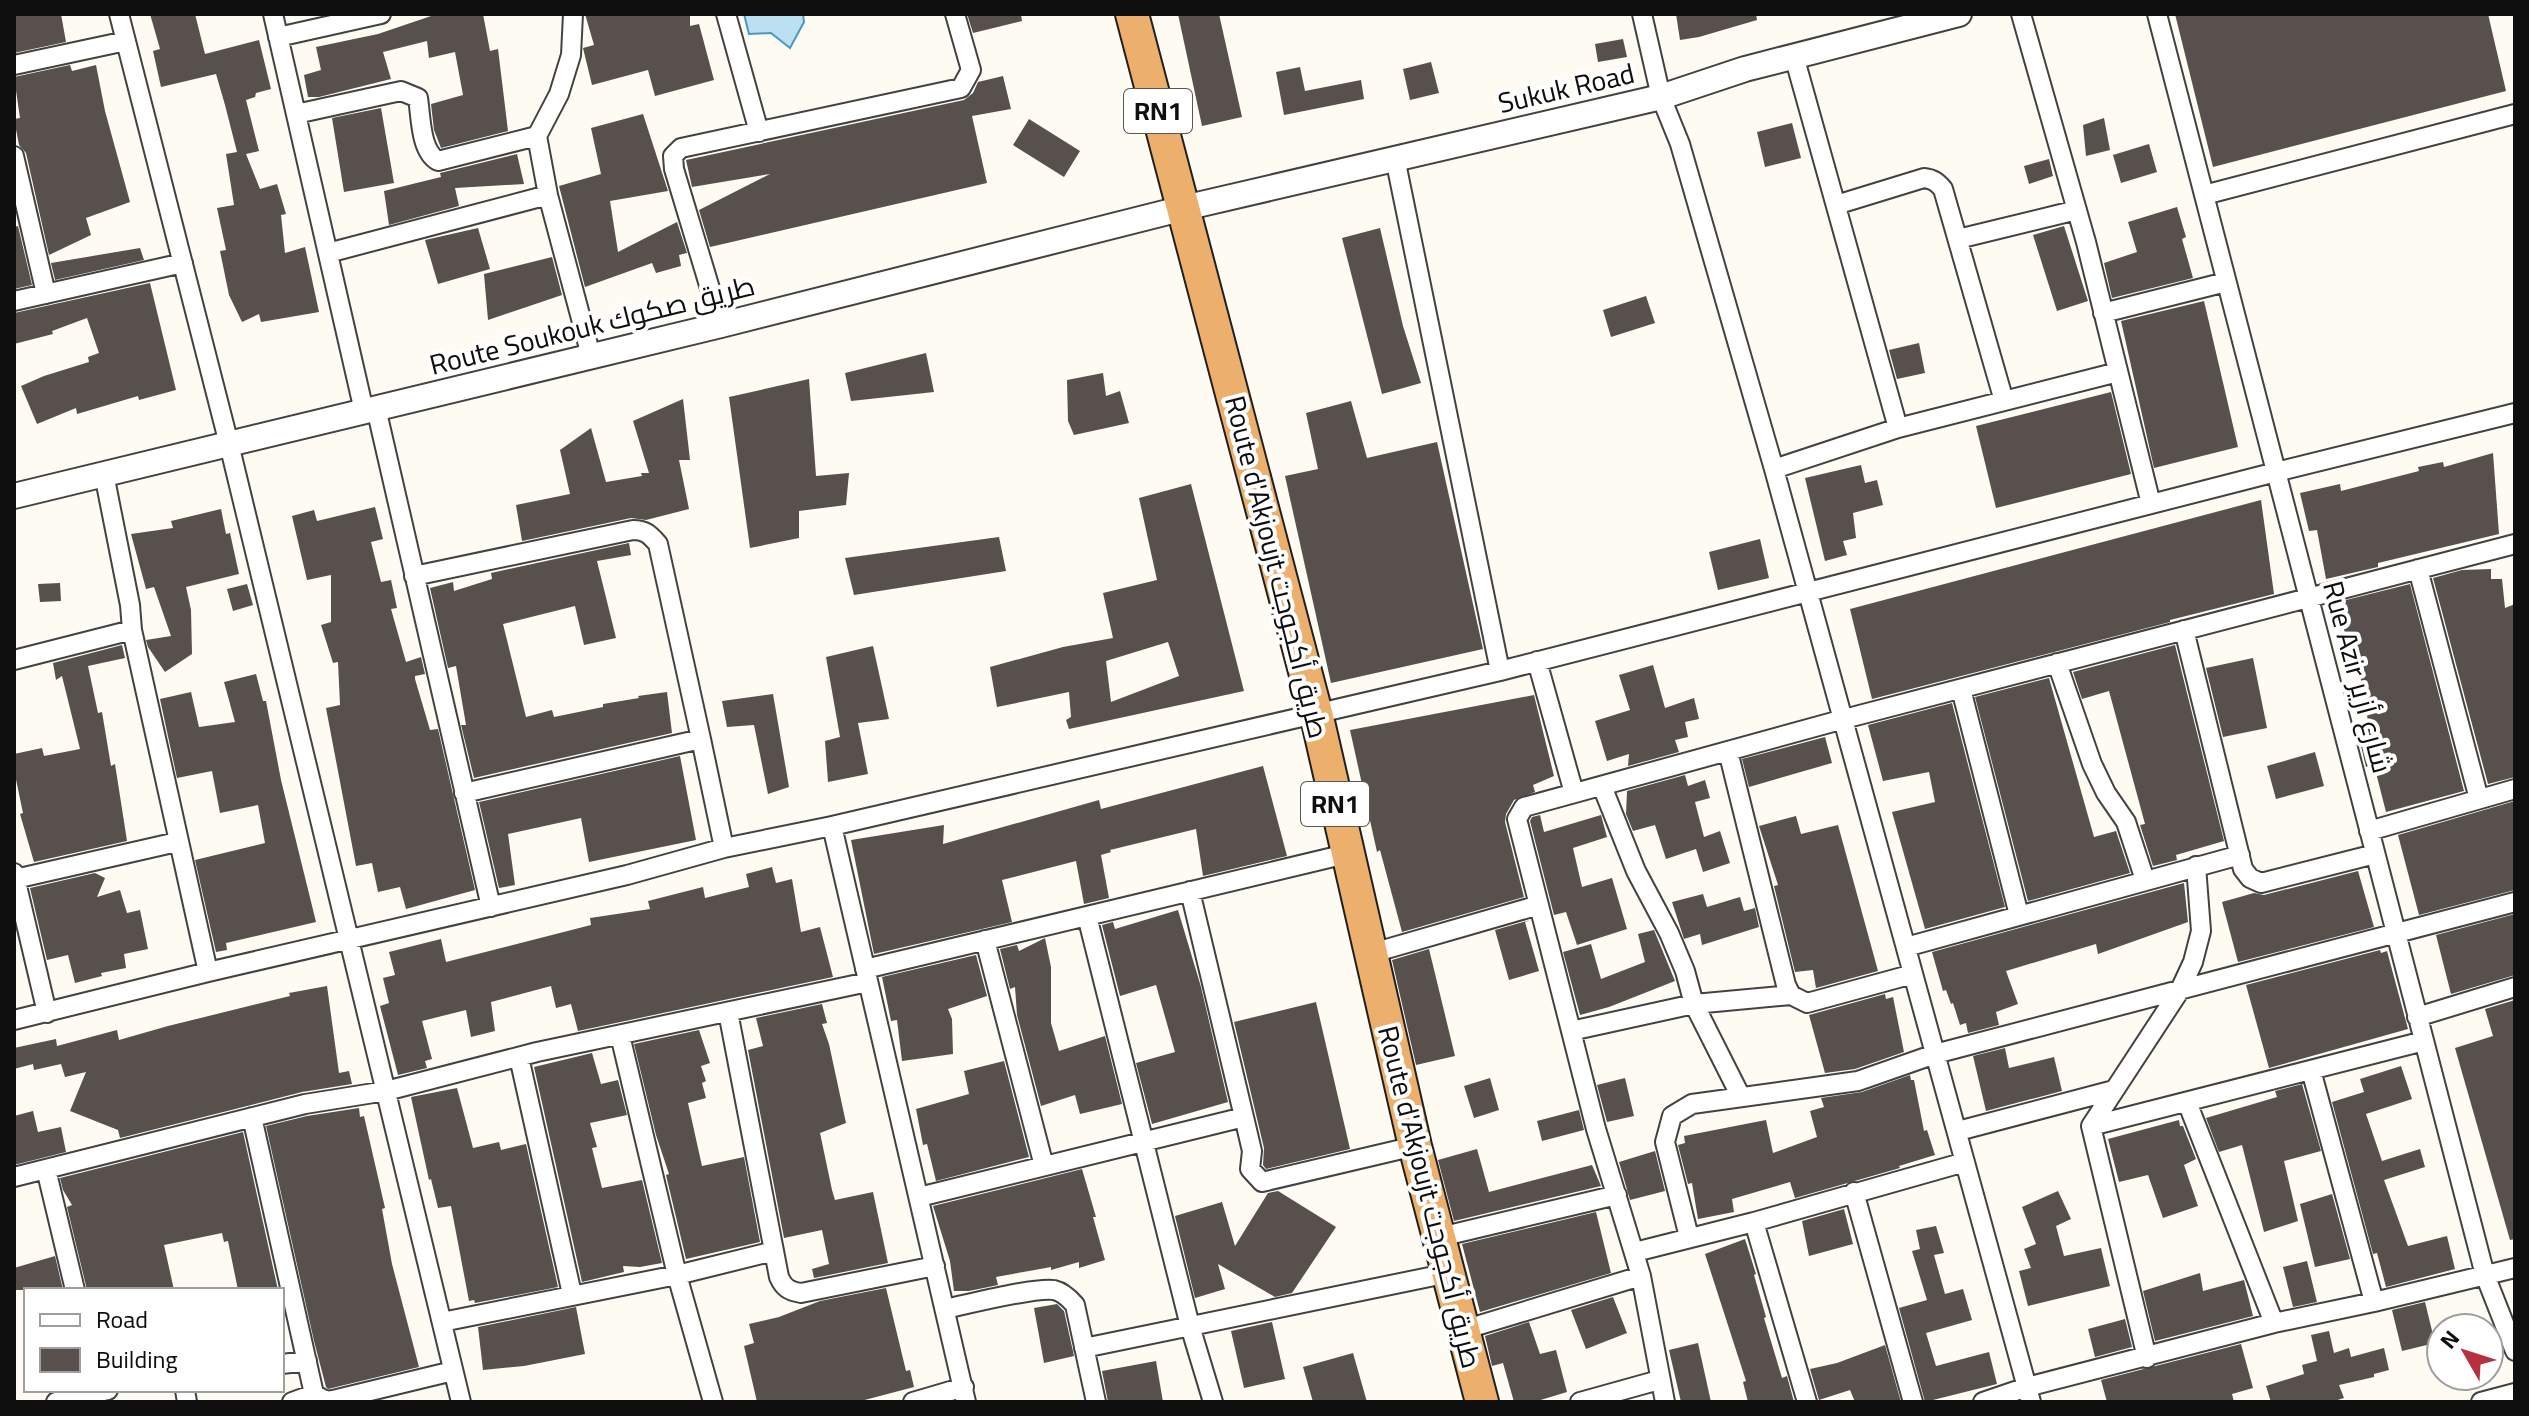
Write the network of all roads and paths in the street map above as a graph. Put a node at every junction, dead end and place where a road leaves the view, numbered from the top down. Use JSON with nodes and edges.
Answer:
{"nodes":[{"id":1,"x":119,"y":14,"type":"edge"},
{"id":2,"x":273,"y":14,"type":"edge"},
{"id":3,"x":381,"y":14,"type":"edge"},
{"id":4,"x":573,"y":14,"type":"edge"},
{"id":5,"x":726,"y":14,"type":"edge"},
{"id":6,"x":955,"y":14,"type":"edge"},
{"id":7,"x":1132,"y":14,"type":"edge"},
{"id":8,"x":1642,"y":14,"type":"edge"},
{"id":9,"x":1959,"y":14,"type":"edge"},
{"id":10,"x":2021,"y":14,"type":"edge"},
{"id":11,"x":2157,"y":14,"type":"edge"},
{"id":12,"x":1901,"y":21,"type":"edge"},
{"id":13,"x":278,"y":37,"type":"junction"},
{"id":14,"x":126,"y":41,"type":"junction"},
{"id":15,"x":1794,"y":56,"type":"junction"},
{"id":16,"x":14,"y":65,"type":"edge"},
{"id":17,"x":1661,"y":97,"type":"junction"},
{"id":18,"x":296,"y":114,"type":"junction"},
{"id":19,"x":2515,"y":114,"type":"edge"},
{"id":20,"x":759,"y":132,"type":"junction"},
{"id":21,"x":537,"y":136,"type":"junction"},
{"id":22,"x":14,"y":156,"type":"edge"},
{"id":23,"x":1395,"y":158,"type":"junction"},
{"id":24,"x":548,"y":195,"type":"junction"},
{"id":25,"x":2204,"y":195,"type":"junction"},
{"id":26,"x":1836,"y":205,"type":"junction"},
{"id":27,"x":1184,"y":208,"type":"junction"},
{"id":28,"x":2077,"y":210,"type":"junction"},
{"id":29,"x":1958,"y":239,"type":"junction"},
{"id":30,"x":328,"y":253,"type":"junction"},
{"id":31,"x":183,"y":263,"type":"junction"},
{"id":32,"x":2226,"y":282,"type":"junction"},
{"id":33,"x":46,"y":294,"type":"junction"},
{"id":34,"x":14,"y":301,"type":"edge"},
{"id":35,"x":2103,"y":313,"type":"junction"},
{"id":36,"x":721,"y":325,"type":"junction"},
{"id":37,"x":591,"y":356,"type":"junction"},
{"id":38,"x":2118,"y":372,"type":"junction"},
{"id":39,"x":2004,"y":401,"type":"junction"},
{"id":40,"x":370,"y":409,"type":"junction"},
{"id":41,"x":2515,"y":413,"type":"edge"},
{"id":42,"x":1898,"y":428,"type":"junction"},
{"id":43,"x":229,"y":444,"type":"junction"},
{"id":44,"x":1774,"y":469,"type":"junction"},
{"id":45,"x":2276,"y":472,"type":"junction"},
{"id":46,"x":104,"y":474,"type":"junction"},
{"id":47,"x":14,"y":496,"type":"edge"},
{"id":48,"x":2151,"y":504,"type":"junction"},
{"id":49,"x":2514,"y":546,"type":"edge"},
{"id":50,"x":2418,"y":569,"type":"junction"},
{"id":51,"x":414,"y":576,"type":"junction"},
{"id":52,"x":1808,"y":592,"type":"junction"},
{"id":53,"x":2308,"y":598,"type":"junction"},
{"id":54,"x":132,"y":630,"type":"junction"},
{"id":55,"x":2184,"y":630,"type":"junction"},
{"id":56,"x":14,"y":660,"type":"edge"},
{"id":57,"x":1537,"y":661,"type":"junction"},
{"id":58,"x":2057,"y":663,"type":"junction"},
{"id":59,"x":1500,"y":671,"type":"junction"},
{"id":60,"x":1961,"y":689,"type":"junction"},
{"id":61,"x":1316,"y":713,"type":"junction"},
{"id":62,"x":1844,"y":719,"type":"junction"},
{"id":63,"x":701,"y":739,"type":"junction"},
{"id":64,"x":1728,"y":751,"type":"junction"},
{"id":65,"x":1602,"y":786,"type":"junction"},
{"id":66,"x":2515,"y":789,"type":"edge"},
{"id":67,"x":464,"y":793,"type":"junction"},
{"id":68,"x":1574,"y":793,"type":"junction"},
{"id":69,"x":2479,"y":799,"type":"junction"},
{"id":70,"x":832,"y":826,"type":"junction"},
{"id":71,"x":2369,"y":831,"type":"junction"},
{"id":72,"x":177,"y":842,"type":"junction"},
{"id":73,"x":724,"y":848,"type":"junction"},
{"id":74,"x":1346,"y":854,"type":"junction"},
{"id":75,"x":2375,"y":854,"type":"junction"},
{"id":76,"x":2240,"y":855,"type":"junction"},
{"id":77,"x":2196,"y":866,"type":"junction"},
{"id":78,"x":15,"y":876,"type":"edge"},
{"id":79,"x":2145,"y":880,"type":"junction"},
{"id":80,"x":1190,"y":891,"type":"junction"},
{"id":81,"x":2515,"y":902,"type":"edge"},
{"id":82,"x":1539,"y":905,"type":"junction"},
{"id":83,"x":491,"y":907,"type":"junction"},
{"id":84,"x":2019,"y":915,"type":"junction"},
{"id":85,"x":1087,"y":916,"type":"junction"},
{"id":86,"x":2395,"y":933,"type":"junction"},
{"id":87,"x":985,"y":940,"type":"junction"},
{"id":88,"x":349,"y":941,"type":"junction"},
{"id":89,"x":1906,"y":947,"type":"junction"},
{"id":90,"x":1369,"y":954,"type":"junction"},
{"id":91,"x":208,"y":972,"type":"junction"},
{"id":92,"x":1913,"y":974,"type":"junction"},
{"id":93,"x":867,"y":975,"type":"junction"},
{"id":94,"x":2515,"y":987,"type":"edge"},
{"id":95,"x":2180,"y":990,"type":"junction"},
{"id":96,"x":1791,"y":995,"type":"junction"},
{"id":97,"x":1694,"y":1004,"type":"junction"},
{"id":98,"x":728,"y":1012,"type":"junction"},
{"id":99,"x":47,"y":1013,"type":"junction"},
{"id":100,"x":2417,"y":1017,"type":"junction"},
{"id":101,"x":14,"y":1020,"type":"edge"},
{"id":102,"x":1571,"y":1031,"type":"junction"},
{"id":103,"x":620,"y":1035,"type":"junction"},
{"id":104,"x":2424,"y":1041,"type":"junction"},
{"id":105,"x":1935,"y":1054,"type":"junction"},
{"id":106,"x":519,"y":1057,"type":"junction"},
{"id":107,"x":2311,"y":1070,"type":"junction"},
{"id":108,"x":2114,"y":1090,"type":"junction"},
{"id":109,"x":386,"y":1091,"type":"junction"},
{"id":110,"x":1741,"y":1097,"type":"junction"},
{"id":111,"x":2187,"y":1102,"type":"junction"},
{"id":112,"x":252,"y":1117,"type":"junction"},
{"id":113,"x":1244,"y":1117,"type":"junction"},
{"id":114,"x":2091,"y":1126,"type":"junction"},
{"id":115,"x":1958,"y":1131,"type":"junction"},
{"id":116,"x":1145,"y":1141,"type":"junction"},
{"id":117,"x":1415,"y":1146,"type":"junction"},
{"id":118,"x":1965,"y":1162,"type":"junction"},
{"id":119,"x":1044,"y":1166,"type":"junction"},
{"id":120,"x":46,"y":1169,"type":"junction"},
{"id":121,"x":14,"y":1177,"type":"edge"},
{"id":122,"x":1854,"y":1192,"type":"junction"},
{"id":123,"x":1617,"y":1195,"type":"junction"},
{"id":124,"x":919,"y":1197,"type":"junction"},
{"id":125,"x":1754,"y":1222,"type":"junction"},
{"id":126,"x":1440,"y":1237,"type":"junction"},
{"id":127,"x":1689,"y":1237,"type":"junction"},
{"id":128,"x":774,"y":1251,"type":"junction"},
{"id":129,"x":1635,"y":1252,"type":"junction"},
{"id":130,"x":935,"y":1266,"type":"junction"},
{"id":131,"x":2515,"y":1268,"type":"edge"},
{"id":132,"x":1449,"y":1273,"type":"junction"},
{"id":133,"x":677,"y":1275,"type":"junction"},
{"id":134,"x":2485,"y":1275,"type":"junction"},
{"id":135,"x":1641,"y":1276,"type":"junction"},
{"id":136,"x":75,"y":1288,"type":"edge"},
{"id":137,"x":572,"y":1294,"type":"junction"},
{"id":138,"x":2374,"y":1302,"type":"junction"},
{"id":139,"x":945,"y":1309,"type":"junction"},
{"id":140,"x":442,"y":1322,"type":"junction"},
{"id":141,"x":2274,"y":1323,"type":"junction"},
{"id":142,"x":1190,"y":1326,"type":"junction"},
{"id":143,"x":1463,"y":1330,"type":"junction"},
{"id":144,"x":1084,"y":1348,"type":"junction"},
{"id":145,"x":2515,"y":1351,"type":"edge"},
{"id":146,"x":2147,"y":1358,"type":"junction"},
{"id":147,"x":307,"y":1361,"type":"junction"},
{"id":148,"x":284,"y":1364,"type":"edge"},
{"id":149,"x":453,"y":1371,"type":"junction"},
{"id":150,"x":1659,"y":1380,"type":"junction"},
{"id":151,"x":97,"y":1392,"type":"edge"},
{"id":152,"x":2515,"y":1393,"type":"edge"},
{"id":153,"x":314,"y":1394,"type":"junction"},
{"id":154,"x":965,"y":1394,"type":"edge"},
{"id":155,"x":2029,"y":1395,"type":"edge"},
{"id":156,"x":56,"y":1402,"type":"edge"},
{"id":157,"x":292,"y":1402,"type":"edge"},
{"id":158,"x":461,"y":1402,"type":"edge"},
{"id":159,"x":713,"y":1402,"type":"edge"},
{"id":160,"x":913,"y":1402,"type":"edge"},
{"id":161,"x":1096,"y":1402,"type":"edge"},
{"id":162,"x":1213,"y":1402,"type":"edge"},
{"id":163,"x":1482,"y":1402,"type":"edge"},
{"id":164,"x":1580,"y":1402,"type":"edge"},
{"id":165,"x":1665,"y":1402,"type":"edge"},
{"id":166,"x":1807,"y":1402,"type":"edge"},
{"id":167,"x":1913,"y":1402,"type":"edge"},
{"id":168,"x":1983,"y":1402,"type":"edge"},
{"id":169,"x":2481,"y":1402,"type":"edge"}],
"edges":[{"from":1,"to":14,"type":"street"},
{"from":2,"to":13,"type":"street"},
{"from":3,"to":13,"type":"street"},
{"from":4,"to":21,"type":"street"},
{"from":5,"to":20,"type":"street"},
{"from":6,"to":20,"type":"street"},
{"from":7,"to":27,"type":"highway","name":"Route d'Akjoujt طريق أكجوجت","number":"RN1"},
{"from":8,"to":17,"type":"street"},
{"from":9,"to":12,"type":"street","name":"Sukuk Road"},
{"from":10,"to":28,"type":"street"},
{"from":11,"to":25,"type":"street","name":"Rue Azir شارع أزير"},
{"from":12,"to":15,"type":"street","name":"Sukuk Road"},
{"from":13,"to":18,"type":"street"},
{"from":14,"to":16,"type":"street"},
{"from":14,"to":31,"type":"street"},
{"from":15,"to":17,"type":"street","name":"Sukuk Road"},
{"from":15,"to":26,"type":"street"},
{"from":17,"to":23,"type":"street","name":"Sukuk Road"},
{"from":17,"to":44,"type":"street"},
{"from":18,"to":21,"type":"street"},
{"from":18,"to":30,"type":"street"},
{"from":19,"to":25,"type":"street"},
{"from":20,"to":36,"type":"street"},
{"from":21,"to":24,"type":"street"},
{"from":22,"to":33,"type":"street"},
{"from":23,"to":27,"type":"street","name":"Sukuk Road"},
{"from":23,"to":59,"type":"street"},
{"from":24,"to":30,"type":"street"},
{"from":24,"to":37,"type":"street"},
{"from":25,"to":32,"type":"street","name":"Rue Azir شارع أزير"},
{"from":26,"to":29,"type":"street"},
{"from":26,"to":42,"type":"street"},
{"from":27,"to":36,"type":"street","name":"Route Soukouk طريق صكوك"},
{"from":27,"to":61,"type":"highway","name":"Route d'Akjoujt طريق أكجوجت","number":"RN1"},
{"from":28,"to":29,"type":"street"},
{"from":28,"to":35,"type":"street"},
{"from":29,"to":39,"type":"street"},
{"from":30,"to":40,"type":"street"},
{"from":31,"to":33,"type":"street"},
{"from":31,"to":43,"type":"street"},
{"from":32,"to":35,"type":"street"},
{"from":32,"to":45,"type":"street","name":"Rue Azir شارع أزير"},
{"from":33,"to":34,"type":"street"},
{"from":35,"to":38,"type":"street"},
{"from":36,"to":37,"type":"street","name":"Route Soukouk طريق صكوك"},
{"from":37,"to":40,"type":"street","name":"Route Soukouk طريق صكوك"},
{"from":38,"to":39,"type":"street"},
{"from":38,"to":48,"type":"street"},
{"from":39,"to":42,"type":"street"},
{"from":40,"to":43,"type":"street","name":"Route Soukouk طريق صكوك"},
{"from":40,"to":51,"type":"street"},
{"from":41,"to":45,"type":"street"},
{"from":42,"to":44,"type":"street"},
{"from":43,"to":46,"type":"street","name":"Route Soukouk طريق صكوك"},
{"from":43,"to":88,"type":"street"},
{"from":44,"to":52,"type":"street"},
{"from":45,"to":48,"type":"street"},
{"from":45,"to":53,"type":"street","name":"Rue Azir شارع أزير"},
{"from":46,"to":47,"type":"street","name":"Route Soukouk طريق صكوك"},
{"from":46,"to":54,"type":"street"},
{"from":48,"to":52,"type":"street"},
{"from":49,"to":50,"type":"street"},
{"from":50,"to":53,"type":"street"},
{"from":50,"to":69,"type":"street"},
{"from":51,"to":63,"type":"street"},
{"from":51,"to":67,"type":"street"},
{"from":52,"to":57,"type":"street"},
{"from":52,"to":62,"type":"street"},
{"from":53,"to":55,"type":"street"},
{"from":53,"to":71,"type":"street","name":"Rue Azir شارع أزير"},
{"from":54,"to":56,"type":"street"},
{"from":54,"to":72,"type":"street"},
{"from":55,"to":58,"type":"street"},
{"from":55,"to":76,"type":"street"},
{"from":57,"to":59,"type":"street"},
{"from":57,"to":68,"type":"street"},
{"from":58,"to":60,"type":"street"},
{"from":58,"to":79,"type":"street"},
{"from":59,"to":61,"type":"street"},
{"from":60,"to":62,"type":"street"},
{"from":60,"to":84,"type":"street"},
{"from":61,"to":70,"type":"street"},
{"from":61,"to":74,"type":"highway","name":"Route d'Akjoujt طريق أكجوجت","number":"RN1"},
{"from":62,"to":64,"type":"street"},
{"from":62,"to":89,"type":"street"},
{"from":63,"to":67,"type":"street"},
{"from":63,"to":73,"type":"street"},
{"from":64,"to":65,"type":"street"},
{"from":64,"to":96,"type":"street"},
{"from":65,"to":68,"type":"street"},
{"from":65,"to":97,"type":"street"},
{"from":66,"to":69,"type":"street"},
{"from":67,"to":83,"type":"street"},
{"from":68,"to":82,"type":"street"},
{"from":69,"to":71,"type":"street"},
{"from":70,"to":73,"type":"street"},
{"from":70,"to":93,"type":"street"},
{"from":71,"to":75,"type":"street","name":"Rue Azir شارع أزير"},
{"from":72,"to":78,"type":"street"},
{"from":72,"to":91,"type":"street"},
{"from":73,"to":83,"type":"street"},
{"from":74,"to":80,"type":"street"},
{"from":74,"to":90,"type":"highway","name":"Route d'Akjoujt طريق أكجوجت","number":"RN1"},
{"from":75,"to":76,"type":"street"},
{"from":75,"to":86,"type":"street","name":"Rue Azir شارع أزير"},
{"from":76,"to":77,"type":"street"},
{"from":77,"to":79,"type":"street"},
{"from":77,"to":95,"type":"street"},
{"from":78,"to":99,"type":"street"},
{"from":79,"to":84,"type":"street"},
{"from":80,"to":85,"type":"street"},
{"from":80,"to":113,"type":"street"},
{"from":81,"to":86,"type":"street"},
{"from":82,"to":90,"type":"street"},
{"from":82,"to":102,"type":"street"},
{"from":83,"to":88,"type":"street"},
{"from":84,"to":89,"type":"street"},
{"from":85,"to":87,"type":"street"},
{"from":85,"to":116,"type":"street"},
{"from":86,"to":95,"type":"street"},
{"from":86,"to":100,"type":"street","name":"Rue Azir شارع أزير"},
{"from":87,"to":93,"type":"street"},
{"from":87,"to":119,"type":"street"},
{"from":88,"to":91,"type":"street"},
{"from":88,"to":109,"type":"street"},
{"from":89,"to":92,"type":"street"},
{"from":90,"to":117,"type":"highway","name":"Route d'Akjoujt طريق أكجوجت","number":"RN1"},
{"from":91,"to":99,"type":"street"},
{"from":92,"to":96,"type":"street"},
{"from":92,"to":105,"type":"street"},
{"from":93,"to":98,"type":"street"},
{"from":93,"to":124,"type":"street"},
{"from":94,"to":100,"type":"street"},
{"from":95,"to":105,"type":"street"},
{"from":95,"to":108,"type":"street"},
{"from":96,"to":97,"type":"street"},
{"from":97,"to":102,"type":"street"},
{"from":97,"to":110,"type":"street"},
{"from":98,"to":103,"type":"street"},
{"from":98,"to":128,"type":"street"},
{"from":99,"to":101,"type":"street"},
{"from":100,"to":104,"type":"street","name":"Rue Azir شارع أزير"},
{"from":102,"to":123,"type":"street"},
{"from":103,"to":106,"type":"street"},
{"from":103,"to":133,"type":"street"},
{"from":104,"to":107,"type":"street"},
{"from":104,"to":134,"type":"street","name":"Rue Azir شارع أزير"},
{"from":105,"to":110,"type":"street"},
{"from":105,"to":115,"type":"street"},
{"from":106,"to":109,"type":"street"},
{"from":106,"to":137,"type":"street"},
{"from":107,"to":111,"type":"street"},
{"from":107,"to":138,"type":"street"},
{"from":108,"to":114,"type":"street"},
{"from":108,"to":115,"type":"street"},
{"from":109,"to":112,"type":"street"},
{"from":109,"to":140,"type":"street"},
{"from":110,"to":127,"type":"street"},
{"from":111,"to":114,"type":"street"},
{"from":111,"to":141,"type":"street"},
{"from":112,"to":120,"type":"street"},
{"from":112,"to":147,"type":"street"},
{"from":113,"to":116,"type":"street"},
{"from":113,"to":117,"type":"street"},
{"from":114,"to":146,"type":"street"},
{"from":115,"to":118,"type":"street"},
{"from":116,"to":119,"type":"street"},
{"from":116,"to":142,"type":"street"},
{"from":117,"to":126,"type":"highway","name":"Route d'Akjoujt طريق أكجوجت","number":"RN1"},
{"from":118,"to":122,"type":"street"},
{"from":118,"to":155,"type":"street"},
{"from":119,"to":124,"type":"street"},
{"from":120,"to":121,"type":"street"},
{"from":120,"to":136,"type":"street"},
{"from":122,"to":125,"type":"street"},
{"from":122,"to":167,"type":"street"},
{"from":123,"to":126,"type":"street"},
{"from":123,"to":129,"type":"street"},
{"from":124,"to":130,"type":"street"},
{"from":125,"to":127,"type":"street"},
{"from":125,"to":166,"type":"street"},
{"from":126,"to":132,"type":"highway","name":"Route d'Akjoujt طريق أكجوجت","number":"RN1"},
{"from":127,"to":129,"type":"street"},
{"from":128,"to":130,"type":"street"},
{"from":128,"to":133,"type":"street"},
{"from":129,"to":135,"type":"street"},
{"from":130,"to":139,"type":"street"},
{"from":131,"to":134,"type":"street"},
{"from":132,"to":142,"type":"street"},
{"from":132,"to":143,"type":"highway","name":"Route d'Akjoujt طريق أكجوجت","number":"RN1"},
{"from":133,"to":137,"type":"street"},
{"from":133,"to":159,"type":"street"},
{"from":134,"to":138,"type":"street"},
{"from":134,"to":145,"type":"street","name":"Rue Azir شارع أزير"},
{"from":135,"to":143,"type":"street"},
{"from":135,"to":150,"type":"street"},
{"from":137,"to":140,"type":"street"},
{"from":138,"to":141,"type":"street"},
{"from":139,"to":144,"type":"street"},
{"from":139,"to":154,"type":"street"},
{"from":140,"to":149,"type":"street"},
{"from":141,"to":146,"type":"street"},
{"from":142,"to":144,"type":"street"},
{"from":142,"to":162,"type":"street"},
{"from":143,"to":163,"type":"highway","name":"Route d'Akjoujt طريق أكجوجت","number":"RN1"},
{"from":144,"to":161,"type":"street"},
{"from":146,"to":155,"type":"street"},
{"from":147,"to":148,"type":"street"},
{"from":147,"to":153,"type":"street"},
{"from":149,"to":153,"type":"street"},
{"from":149,"to":158,"type":"street"},
{"from":150,"to":164,"type":"street"},
{"from":150,"to":165,"type":"street"},
{"from":151,"to":156,"type":"street"},
{"from":152,"to":169,"type":"street"},
{"from":153,"to":157,"type":"street"},
{"from":154,"to":160,"type":"street"},
{"from":155,"to":168,"type":"street"}]}
